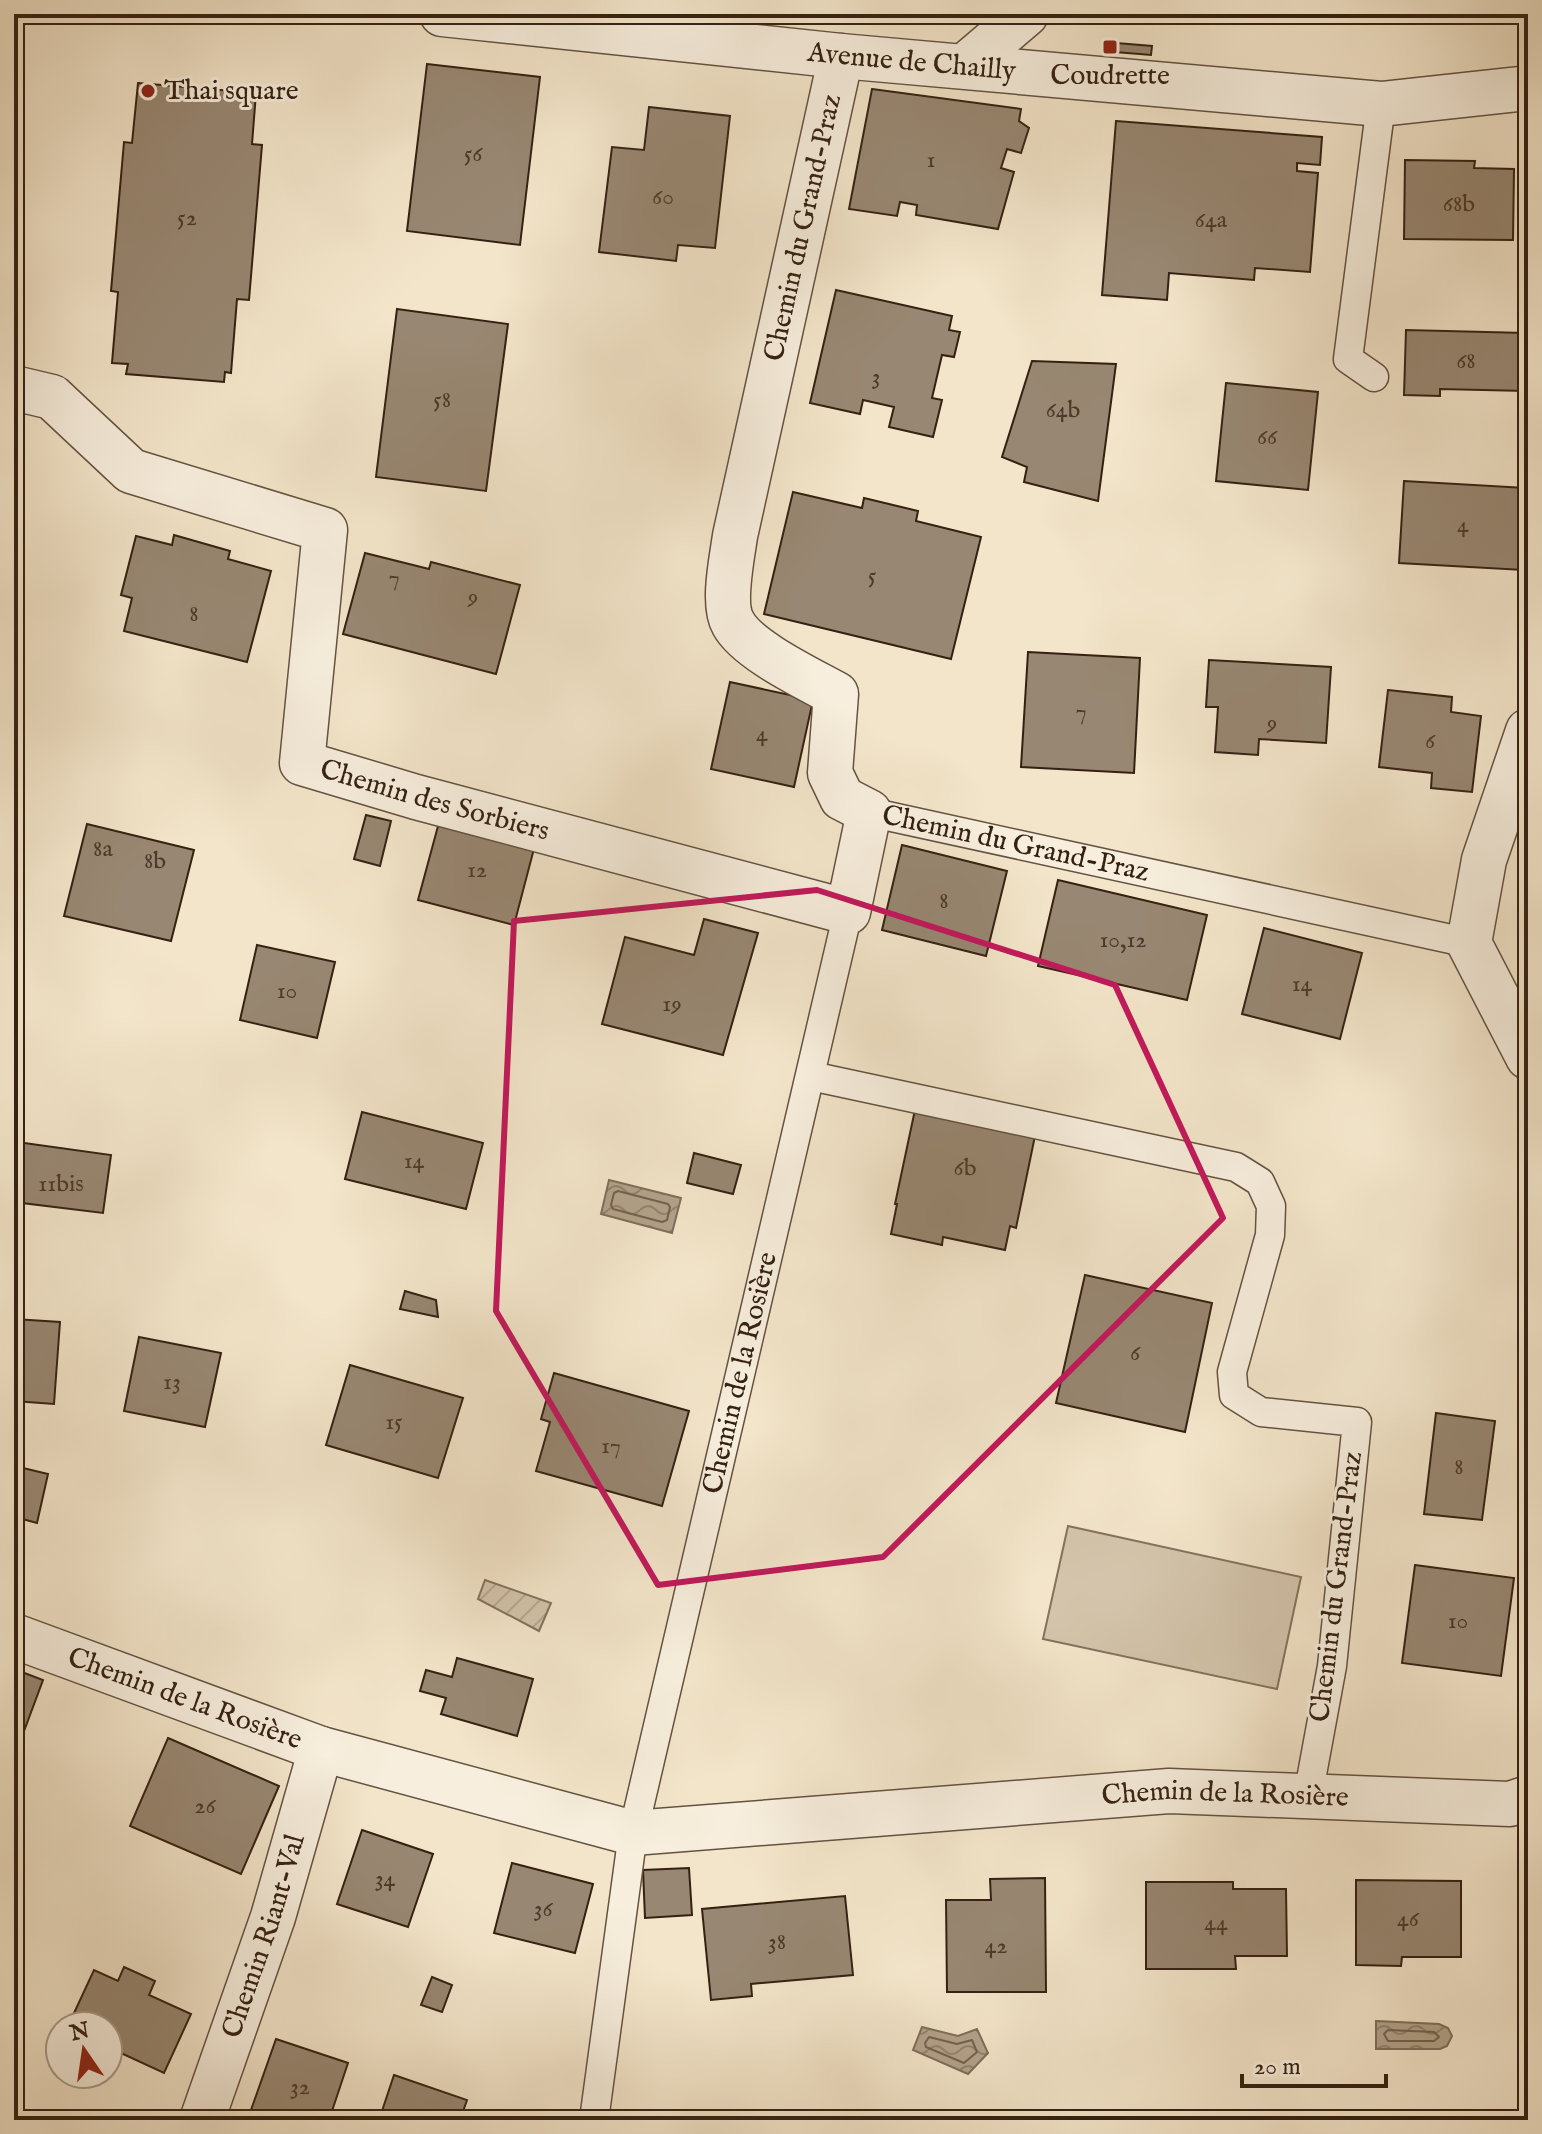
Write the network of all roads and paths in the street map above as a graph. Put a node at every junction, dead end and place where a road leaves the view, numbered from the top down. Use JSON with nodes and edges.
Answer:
{"nodes":[{"id":1,"x":442,"y":14,"type":"edge"},
{"id":2,"x":1026,"y":14,"type":"edge"},
{"id":3,"x":841,"y":56,"type":"junction"},
{"id":4,"x":965,"y":66,"type":"junction"},
{"id":5,"x":1528,"y":88,"type":"edge"},
{"id":6,"x":1381,"y":104,"type":"junction"},
{"id":7,"x":1374,"y":377,"type":"dead end"},
{"id":8,"x":14,"y":388,"type":"edge"},
{"id":9,"x":1528,"y":731,"type":"edge"},
{"id":10,"x":869,"y":812,"type":"junction"},
{"id":11,"x":848,"y":912,"type":"junction"},
{"id":12,"x":1469,"y":943,"type":"junction"},
{"id":13,"x":1528,"y":1057,"type":"edge"},
{"id":14,"x":811,"y":1076,"type":"junction"},
{"id":15,"x":14,"y":1636,"type":"edge"},
{"id":16,"x":321,"y":1749,"type":"junction"},
{"id":17,"x":1308,"y":1796,"type":"junction"},
{"id":18,"x":1528,"y":1798,"type":"edge"},
{"id":19,"x":633,"y":1833,"type":"junction"},
{"id":20,"x":202,"y":2120,"type":"edge"},
{"id":21,"x":594,"y":2120,"type":"edge"}],
"edges":[{"from":1,"to":3,"type":"street","name":"Avenue de Chailly"},
{"from":2,"to":4,"type":"street"},
{"from":3,"to":4,"type":"street","name":"Avenue de Chailly"},
{"from":3,"to":10,"type":"street","name":"Chemin du Grand-Praz"},
{"from":4,"to":6,"type":"street","name":"Avenue de Chailly"},
{"from":5,"to":6,"type":"street","name":"Avenue de Chailly"},
{"from":6,"to":7,"type":"lane"},
{"from":8,"to":11,"type":"street","name":"Chemin des Sorbiers"},
{"from":9,"to":12,"type":"street"},
{"from":10,"to":11,"type":"street"},
{"from":10,"to":12,"type":"lane","name":"Chemin du Grand-Praz"},
{"from":11,"to":14,"type":"lane","name":"Chemin de la Rosière"},
{"from":12,"to":13,"type":"street"},
{"from":14,"to":17,"type":"lane","name":"Chemin du Grand-Praz"},
{"from":14,"to":19,"type":"lane","name":"Chemin de la Rosière"},
{"from":15,"to":16,"type":"street","name":"Chemin de la Rosière"},
{"from":16,"to":19,"type":"street","name":"Chemin de la Rosière"},
{"from":16,"to":20,"type":"street","name":"Chemin Riant-Val"},
{"from":17,"to":18,"type":"street","name":"Chemin de la Rosière"},
{"from":17,"to":19,"type":"street","name":"Chemin de la Rosière"},
{"from":19,"to":21,"type":"lane","name":"Chemin de la Rosière"}]}
